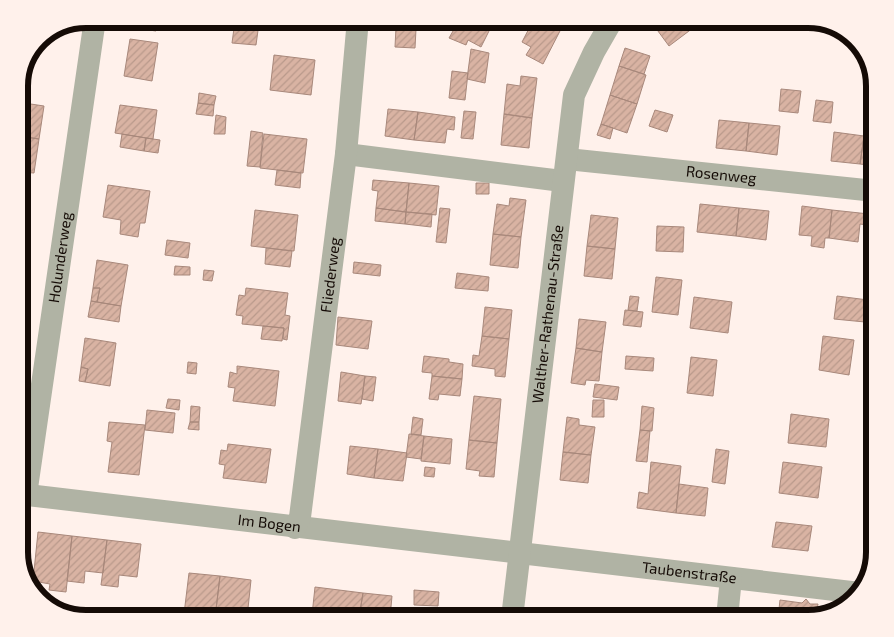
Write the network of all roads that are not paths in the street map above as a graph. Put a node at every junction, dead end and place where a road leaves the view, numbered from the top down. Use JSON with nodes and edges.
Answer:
{"nodes":[{"id":1,"x":94,"y":28,"type":"edge"},
{"id":2,"x":357,"y":28,"type":"edge"},
{"id":3,"x":608,"y":28,"type":"edge"},
{"id":4,"x":346,"y":154,"type":"junction"},
{"id":5,"x":564,"y":170,"type":"junction"},
{"id":6,"x":867,"y":190,"type":"edge"},
{"id":7,"x":28,"y":456,"type":"edge"},
{"id":8,"x":28,"y":496,"type":"edge"},
{"id":9,"x":295,"y":528,"type":"junction"},
{"id":10,"x":520,"y":552,"type":"junction"},
{"id":11,"x":731,"y":578,"type":"junction"},
{"id":12,"x":849,"y":592,"type":"edge"},
{"id":13,"x":513,"y":610,"type":"edge"},
{"id":14,"x":727,"y":610,"type":"edge"}],
"edges":[{"from":1,"to":7,"type":"street","name":"Holunderweg"},
{"from":2,"to":4,"type":"street","name":"Fliederweg"},
{"from":3,"to":5,"type":"street","name":"Walther-Rathenau-Straße"},
{"from":4,"to":5,"type":"street","name":"Rosenweg"},
{"from":4,"to":9,"type":"street","name":"Fliederweg"},
{"from":5,"to":6,"type":"street","name":"Rosenweg"},
{"from":5,"to":10,"type":"street","name":"Walther-Rathenau-Straße"},
{"from":8,"to":9,"type":"street","name":"Im Bogen"},
{"from":9,"to":10,"type":"street","name":"Im Bogen"},
{"from":10,"to":11,"type":"street","name":"Taubenstraße"},
{"from":10,"to":13,"type":"street","name":"Walther-Rathenau-Straße"},
{"from":11,"to":12,"type":"street","name":"Taubenstraße"},
{"from":11,"to":14,"type":"street"}]}
